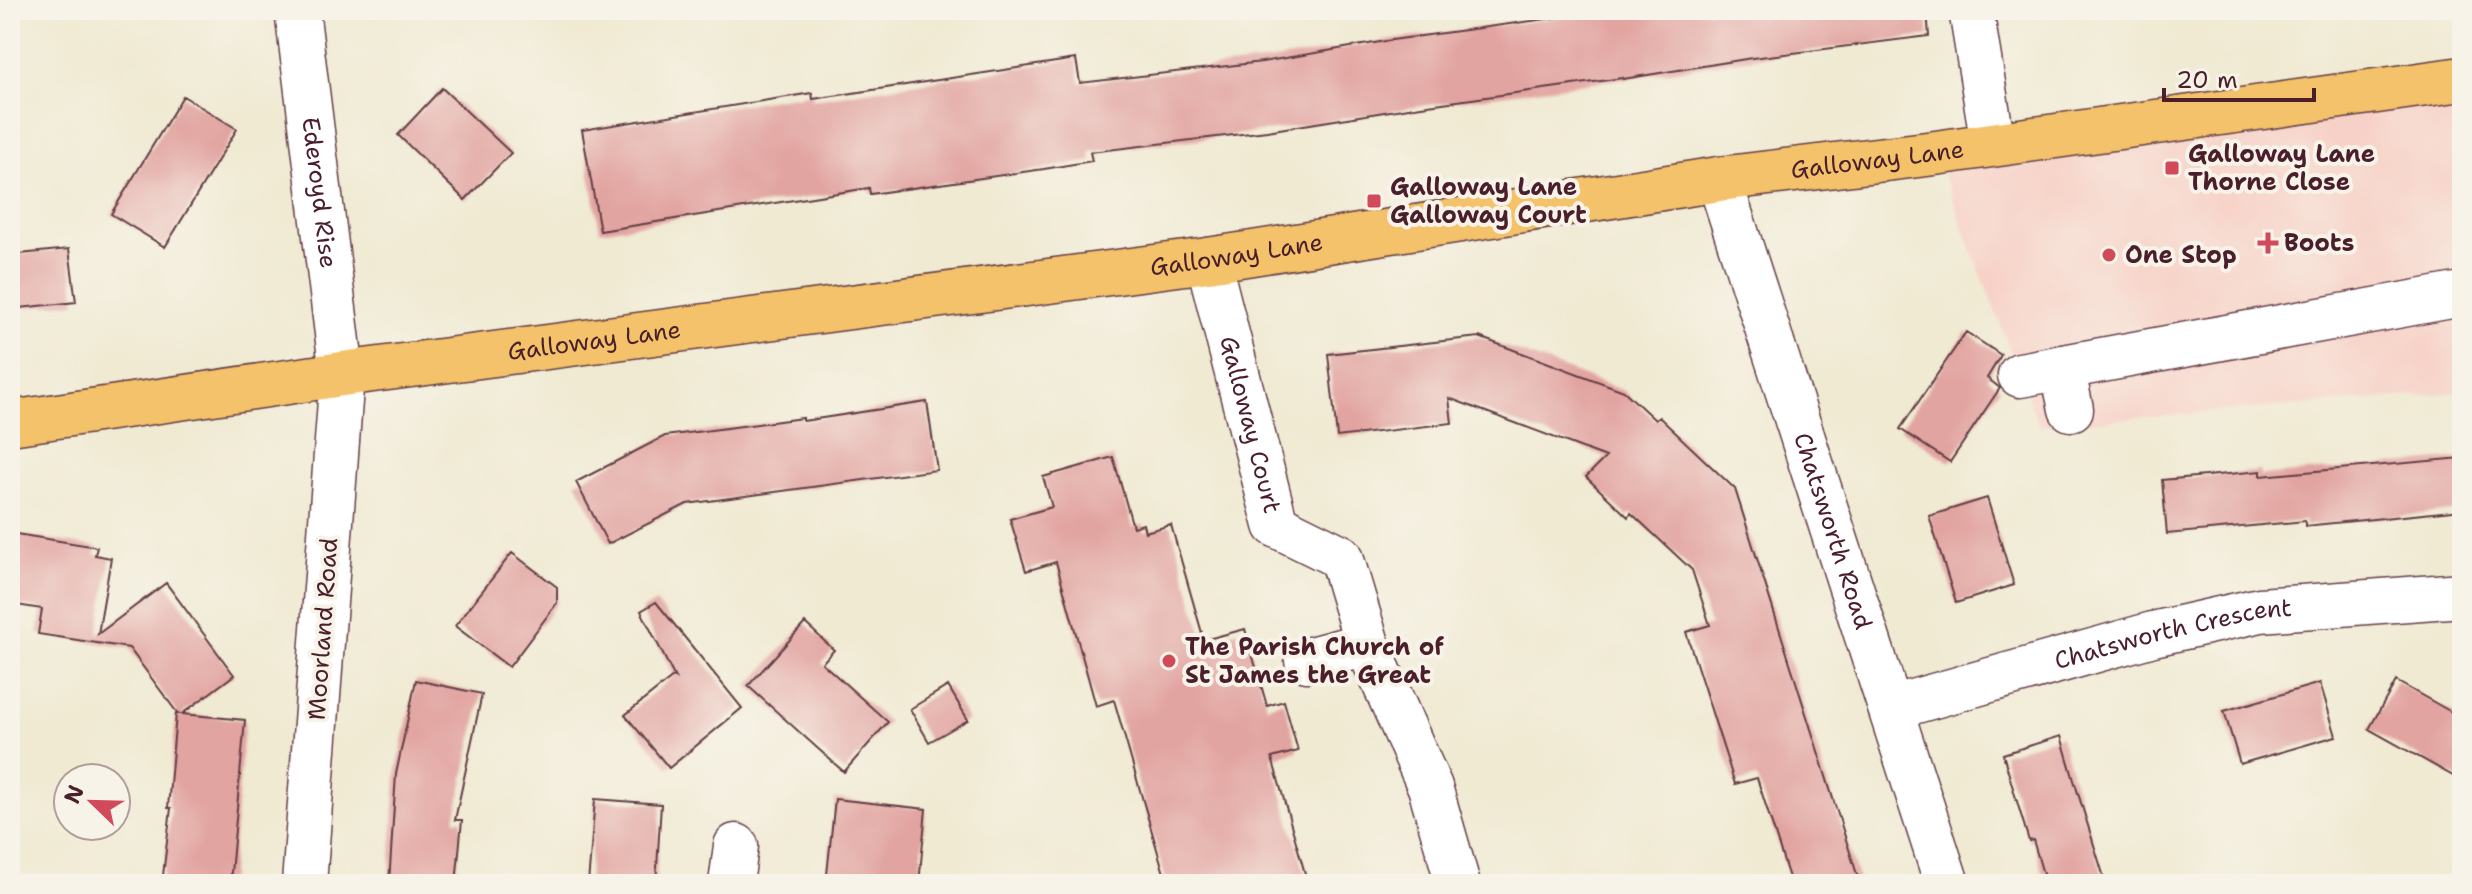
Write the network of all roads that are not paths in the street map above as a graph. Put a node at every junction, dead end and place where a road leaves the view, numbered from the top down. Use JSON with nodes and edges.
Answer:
{"nodes":[{"id":1,"x":297,"y":10,"type":"edge"},
{"id":2,"x":1971,"y":10,"type":"edge"},
{"id":3,"x":2462,"y":79,"type":"edge"},
{"id":4,"x":1993,"y":144,"type":"junction"},
{"id":5,"x":1719,"y":179,"type":"junction"},
{"id":6,"x":1208,"y":260,"type":"junction"},
{"id":7,"x":2462,"y":294,"type":"edge"},
{"id":8,"x":342,"y":374,"type":"junction"},
{"id":9,"x":2071,"y":409,"type":"dead end"},
{"id":10,"x":10,"y":423,"type":"edge"},
{"id":11,"x":2462,"y":595,"type":"edge"},
{"id":12,"x":1367,"y":644,"type":"junction"},
{"id":13,"x":1307,"y":660,"type":"dead end"},
{"id":14,"x":1891,"y":708,"type":"junction"},
{"id":15,"x":304,"y":884,"type":"edge"},
{"id":16,"x":1458,"y":884,"type":"edge"},
{"id":17,"x":1947,"y":884,"type":"edge"}],
"edges":[{"from":1,"to":8,"type":"street","name":"Ederoyd Rise"},
{"from":2,"to":4,"type":"street"},
{"from":3,"to":4,"type":"main road","name":"Galloway Lane"},
{"from":4,"to":5,"type":"main road","name":"Galloway Lane"},
{"from":5,"to":6,"type":"main road","name":"Galloway Lane"},
{"from":5,"to":14,"type":"street","name":"Chatsworth Road"},
{"from":6,"to":8,"type":"main road","name":"Galloway Lane"},
{"from":6,"to":12,"type":"street","name":"Galloway Court"},
{"from":7,"to":9,"type":"street"},
{"from":8,"to":10,"type":"main road","name":"Galloway Lane"},
{"from":8,"to":15,"type":"street","name":"Moorland Road"},
{"from":11,"to":14,"type":"street","name":"Chatsworth Crescent"},
{"from":12,"to":13,"type":"street"},
{"from":12,"to":16,"type":"street","name":"Galloway Court"},
{"from":14,"to":17,"type":"street","name":"Chatsworth Road"}]}
